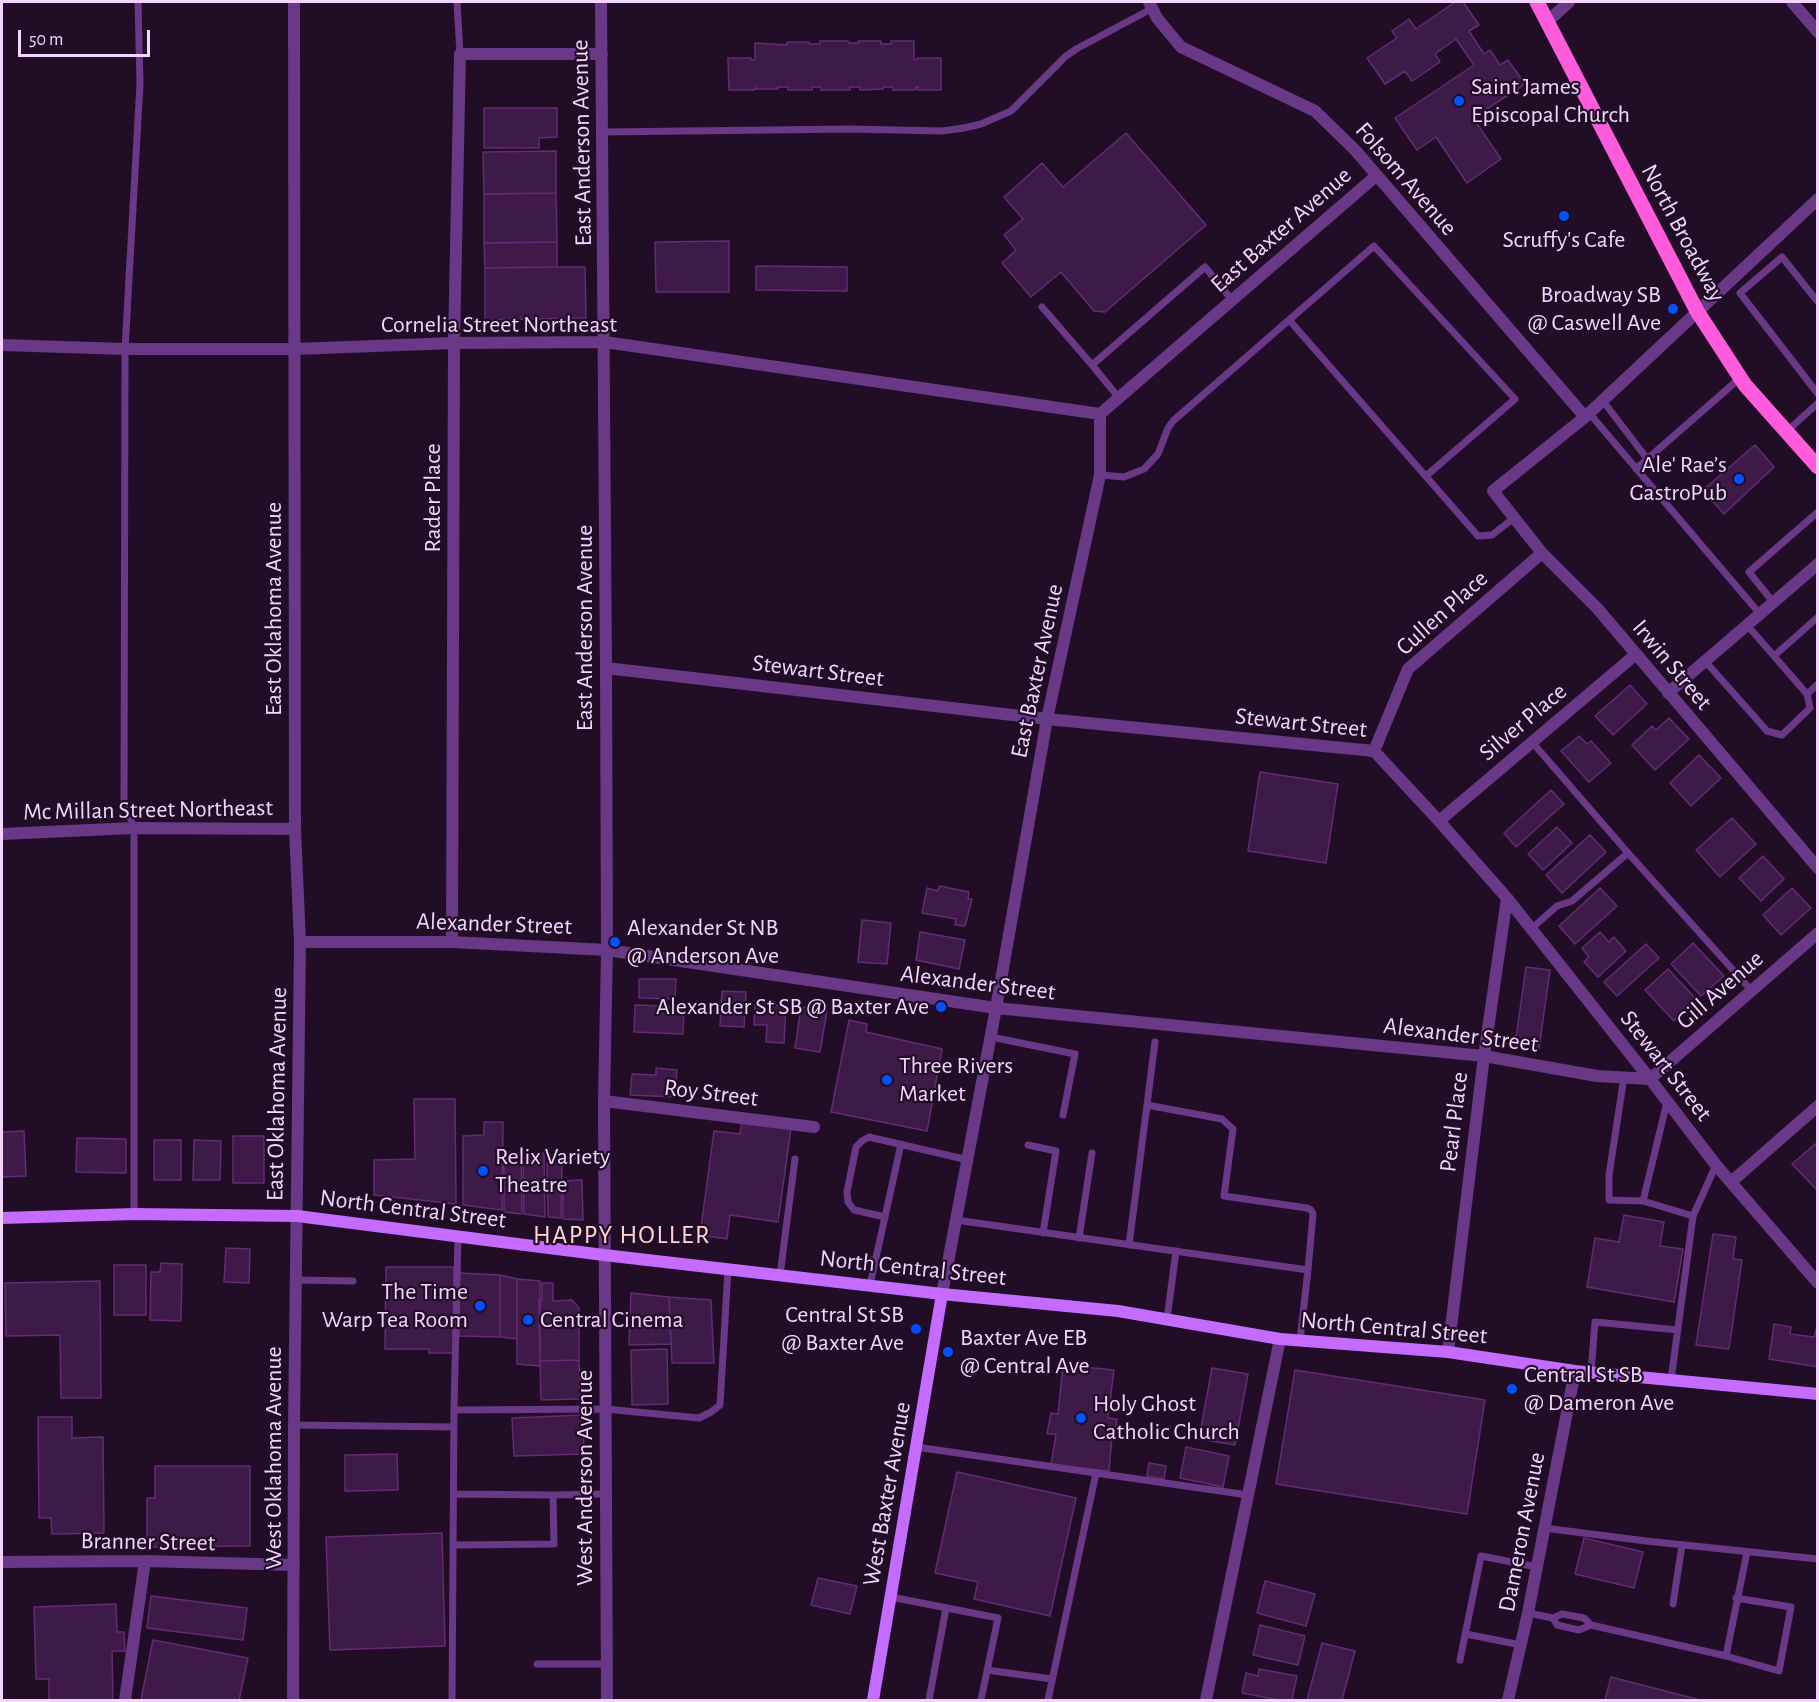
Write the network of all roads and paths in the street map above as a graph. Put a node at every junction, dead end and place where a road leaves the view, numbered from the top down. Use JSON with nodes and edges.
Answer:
{"nodes":[{"id":1,"x":138,"y":2,"type":"edge"},
{"id":2,"x":294,"y":2,"type":"edge"},
{"id":3,"x":457,"y":2,"type":"edge"},
{"id":4,"x":601,"y":2,"type":"edge"},
{"id":5,"x":1537,"y":2,"type":"edge"},
{"id":6,"x":1569,"y":2,"type":"edge"},
{"id":7,"x":1792,"y":2,"type":"edge"},
{"id":8,"x":1153,"y":9,"type":"edge"},
{"id":9,"x":1547,"y":22,"type":"junction"},
{"id":10,"x":1818,"y":32,"type":"edge"},
{"id":11,"x":460,"y":54,"type":"junction"},
{"id":12,"x":602,"y":54,"type":"junction"},
{"id":13,"x":603,"y":132,"type":"junction"},
{"id":14,"x":1376,"y":176,"type":"junction"},
{"id":15,"x":1818,"y":200,"type":"edge"},
{"id":16,"x":1232,"y":300,"type":"junction"},
{"id":17,"x":1818,"y":302,"type":"edge"},
{"id":18,"x":1042,"y":308,"type":"dead end"},
{"id":19,"x":1697,"y":311,"type":"junction"},
{"id":20,"x":1290,"y":321,"type":"junction"},
{"id":21,"x":605,"y":342,"type":"junction"},
{"id":22,"x":454,"y":343,"type":"junction"},
{"id":23,"x":2,"y":345,"type":"edge"},
{"id":24,"x":124,"y":349,"type":"junction"},
{"id":25,"x":295,"y":350,"type":"junction"},
{"id":26,"x":1092,"y":365,"type":"junction"},
{"id":27,"x":1740,"y":378,"type":"junction"},
{"id":28,"x":1818,"y":394,"type":"edge"},
{"id":29,"x":1119,"y":398,"type":"junction"},
{"id":30,"x":1602,"y":401,"type":"junction"},
{"id":31,"x":1818,"y":404,"type":"edge"},
{"id":32,"x":1101,"y":414,"type":"junction"},
{"id":33,"x":1587,"y":415,"type":"junction"},
{"id":34,"x":1786,"y":432,"type":"junction"},
{"id":35,"x":1648,"y":460,"type":"junction"},
{"id":36,"x":1818,"y":467,"type":"edge"},
{"id":37,"x":1636,"y":469,"type":"junction"},
{"id":38,"x":1100,"y":475,"type":"junction"},
{"id":39,"x":1426,"y":476,"type":"junction"},
{"id":40,"x":1818,"y":512,"type":"edge"},
{"id":41,"x":1514,"y":518,"type":"junction"},
{"id":42,"x":1542,"y":553,"type":"junction"},
{"id":43,"x":1818,"y":564,"type":"edge"},
{"id":44,"x":1773,"y":602,"type":"junction"},
{"id":45,"x":1760,"y":614,"type":"junction"},
{"id":46,"x":1818,"y":617,"type":"edge"},
{"id":47,"x":1747,"y":625,"type":"junction"},
{"id":48,"x":1635,"y":655,"type":"junction"},
{"id":49,"x":1774,"y":656,"type":"junction"},
{"id":50,"x":1705,"y":662,"type":"junction"},
{"id":51,"x":606,"y":668,"type":"junction"},
{"id":52,"x":1818,"y":684,"type":"edge"},
{"id":53,"x":1668,"y":693,"type":"junction"},
{"id":54,"x":1807,"y":694,"type":"junction"},
{"id":55,"x":1047,"y":719,"type":"junction"},
{"id":56,"x":1532,"y":742,"type":"junction"},
{"id":57,"x":1374,"y":750,"type":"junction"},
{"id":58,"x":1439,"y":821,"type":"junction"},
{"id":59,"x":134,"y":828,"type":"junction"},
{"id":60,"x":295,"y":829,"type":"junction"},
{"id":61,"x":2,"y":834,"type":"edge"},
{"id":62,"x":1628,"y":853,"type":"junction"},
{"id":63,"x":1818,"y":868,"type":"edge"},
{"id":64,"x":1507,"y":898,"type":"junction"},
{"id":65,"x":1531,"y":929,"type":"junction"},
{"id":66,"x":1818,"y":933,"type":"edge"},
{"id":67,"x":300,"y":942,"type":"junction"},
{"id":68,"x":452,"y":942,"type":"junction"},
{"id":69,"x":606,"y":950,"type":"junction"},
{"id":70,"x":1751,"y":990,"type":"junction"},
{"id":71,"x":996,"y":1008,"type":"junction"},
{"id":72,"x":991,"y":1037,"type":"junction"},
{"id":73,"x":1155,"y":1042,"type":"dead end"},
{"id":74,"x":1484,"y":1056,"type":"junction"},
{"id":75,"x":1624,"y":1077,"type":"junction"},
{"id":76,"x":1650,"y":1078,"type":"junction"},
{"id":77,"x":604,"y":1101,"type":"junction"},
{"id":78,"x":1667,"y":1102,"type":"junction"},
{"id":79,"x":1147,"y":1105,"type":"junction"},
{"id":80,"x":1818,"y":1106,"type":"edge"},
{"id":81,"x":1063,"y":1115,"type":"dead end"},
{"id":82,"x":814,"y":1126,"type":"dead end"},
{"id":83,"x":901,"y":1144,"type":"junction"},
{"id":84,"x":1028,"y":1145,"type":"dead end"},
{"id":85,"x":1092,"y":1153,"type":"dead end"},
{"id":86,"x":795,"y":1159,"type":"dead end"},
{"id":87,"x":968,"y":1160,"type":"junction"},
{"id":88,"x":1716,"y":1165,"type":"junction"},
{"id":89,"x":1731,"y":1182,"type":"junction"},
{"id":90,"x":1643,"y":1201,"type":"junction"},
{"id":91,"x":134,"y":1214,"type":"junction"},
{"id":92,"x":297,"y":1216,"type":"junction"},
{"id":93,"x":1693,"y":1216,"type":"junction"},
{"id":94,"x":885,"y":1217,"type":"junction"},
{"id":95,"x":2,"y":1218,"type":"edge"},
{"id":96,"x":956,"y":1220,"type":"junction"},
{"id":97,"x":1043,"y":1233,"type":"junction"},
{"id":98,"x":458,"y":1236,"type":"junction"},
{"id":99,"x":1079,"y":1238,"type":"junction"},
{"id":100,"x":1129,"y":1245,"type":"junction"},
{"id":101,"x":1176,"y":1251,"type":"junction"},
{"id":102,"x":604,"y":1255,"type":"junction"},
{"id":103,"x":728,"y":1269,"type":"junction"},
{"id":104,"x":1308,"y":1270,"type":"junction"},
{"id":105,"x":780,"y":1275,"type":"junction"},
{"id":106,"x":297,"y":1280,"type":"junction"},
{"id":107,"x":352,"y":1281,"type":"dead end"},
{"id":108,"x":1818,"y":1283,"type":"edge"},
{"id":109,"x":870,"y":1285,"type":"junction"},
{"id":110,"x":942,"y":1294,"type":"junction"},
{"id":111,"x":1167,"y":1319,"type":"junction"},
{"id":112,"x":1678,"y":1330,"type":"junction"},
{"id":113,"x":1280,"y":1339,"type":"junction"},
{"id":114,"x":1300,"y":1340,"type":"junction"},
{"id":115,"x":1448,"y":1352,"type":"junction"},
{"id":116,"x":1575,"y":1371,"type":"junction"},
{"id":117,"x":1591,"y":1372,"type":"junction"},
{"id":118,"x":1671,"y":1380,"type":"junction"},
{"id":119,"x":1818,"y":1394,"type":"edge"},
{"id":120,"x":605,"y":1409,"type":"junction"},
{"id":121,"x":454,"y":1410,"type":"junction"},
{"id":122,"x":294,"y":1425,"type":"junction"},
{"id":123,"x":454,"y":1427,"type":"junction"},
{"id":124,"x":916,"y":1447,"type":"junction"},
{"id":125,"x":1096,"y":1473,"type":"junction"},
{"id":126,"x":454,"y":1494,"type":"junction"},
{"id":127,"x":606,"y":1494,"type":"junction"},
{"id":128,"x":1248,"y":1495,"type":"junction"},
{"id":129,"x":553,"y":1496,"type":"junction"},
{"id":130,"x":1544,"y":1528,"type":"junction"},
{"id":131,"x":454,"y":1545,"type":"junction"},
{"id":132,"x":1682,"y":1545,"type":"junction"},
{"id":133,"x":1747,"y":1552,"type":"junction"},
{"id":134,"x":1818,"y":1559,"type":"edge"},
{"id":135,"x":145,"y":1561,"type":"junction"},
{"id":136,"x":2,"y":1563,"type":"edge"},
{"id":137,"x":294,"y":1565,"type":"junction"},
{"id":138,"x":1537,"y":1567,"type":"junction"},
{"id":139,"x":891,"y":1597,"type":"junction"},
{"id":140,"x":1736,"y":1598,"type":"junction"},
{"id":141,"x":1673,"y":1604,"type":"dead end"},
{"id":142,"x":946,"y":1608,"type":"junction"},
{"id":143,"x":1528,"y":1613,"type":"junction"},
{"id":144,"x":1552,"y":1618,"type":"junction"},
{"id":145,"x":1591,"y":1625,"type":"junction"},
{"id":146,"x":1466,"y":1634,"type":"junction"},
{"id":147,"x":1521,"y":1645,"type":"junction"},
{"id":148,"x":1726,"y":1656,"type":"junction"},
{"id":149,"x":1460,"y":1660,"type":"dead end"},
{"id":150,"x":537,"y":1664,"type":"dead end"},
{"id":151,"x":607,"y":1664,"type":"junction"},
{"id":152,"x":987,"y":1670,"type":"junction"},
{"id":153,"x":1052,"y":1679,"type":"junction"},
{"id":154,"x":125,"y":1701,"type":"edge"},
{"id":155,"x":293,"y":1701,"type":"edge"},
{"id":156,"x":452,"y":1701,"type":"edge"},
{"id":157,"x":607,"y":1701,"type":"edge"},
{"id":158,"x":873,"y":1701,"type":"edge"},
{"id":159,"x":929,"y":1701,"type":"edge"},
{"id":160,"x":981,"y":1701,"type":"edge"},
{"id":161,"x":1048,"y":1701,"type":"edge"},
{"id":162,"x":1206,"y":1701,"type":"edge"},
{"id":163,"x":1508,"y":1701,"type":"edge"}],
"edges":[{"from":1,"to":24,"type":"lane"},
{"from":2,"to":25,"type":"street","name":"East Oklahoma Avenue"},
{"from":3,"to":11,"type":"lane"},
{"from":4,"to":12,"type":"street","name":"East Anderson Avenue"},
{"from":5,"to":9,"type":"main road","name":"North Broadway"},
{"from":6,"to":9,"type":"street"},
{"from":7,"to":10,"type":"street"},
{"from":8,"to":13,"type":"lane"},
{"from":8,"to":14,"type":"street","name":"Folsom Avenue"},
{"from":9,"to":19,"type":"main road","name":"North Broadway"},
{"from":11,"to":12,"type":"street"},
{"from":11,"to":22,"type":"street","name":"Rader Place"},
{"from":12,"to":13,"type":"street","name":"East Anderson Avenue"},
{"from":13,"to":21,"type":"street","name":"East Anderson Avenue"},
{"from":14,"to":16,"type":"street","name":"East Baxter Avenue"},
{"from":14,"to":33,"type":"street","name":"Folsom Avenue"},
{"from":15,"to":19,"type":"street"},
{"from":16,"to":26,"type":"lane"},
{"from":16,"to":29,"type":"street","name":"East Baxter Avenue"},
{"from":17,"to":28,"type":"lane"},
{"from":18,"to":26,"type":"lane"},
{"from":19,"to":27,"type":"main road","name":"North Broadway"},
{"from":19,"to":30,"type":"street"},
{"from":20,"to":38,"type":"lane"},
{"from":20,"to":39,"type":"lane"},
{"from":20,"to":39,"type":"lane"},
{"from":21,"to":22,"type":"street","name":"Cornelia Street Northeast"},
{"from":21,"to":32,"type":"street","name":"Cornelia Street Northeast"},
{"from":21,"to":51,"type":"street","name":"East Anderson Avenue"},
{"from":22,"to":25,"type":"street","name":"Cornelia Street Northeast"},
{"from":22,"to":68,"type":"street","name":"Rader Place"},
{"from":23,"to":24,"type":"street","name":"Cornelia Street Northeast"},
{"from":24,"to":25,"type":"street","name":"Cornelia Street Northeast"},
{"from":24,"to":59,"type":"lane"},
{"from":25,"to":60,"type":"street","name":"East Oklahoma Avenue"},
{"from":26,"to":29,"type":"lane"},
{"from":27,"to":34,"type":"main road","name":"North Broadway"},
{"from":27,"to":35,"type":"lane"},
{"from":29,"to":32,"type":"street","name":"East Baxter Avenue"},
{"from":30,"to":33,"type":"street"},
{"from":30,"to":35,"type":"lane"},
{"from":31,"to":34,"type":"lane"},
{"from":32,"to":38,"type":"street","name":"East Baxter Avenue"},
{"from":33,"to":37,"type":"lane"},
{"from":33,"to":41,"type":"street","name":"Irwin Street"},
{"from":34,"to":36,"type":"main road","name":"North Broadway"},
{"from":35,"to":37,"type":"lane"},
{"from":37,"to":45,"type":"lane"},
{"from":38,"to":55,"type":"street","name":"East Baxter Avenue"},
{"from":39,"to":41,"type":"lane"},
{"from":40,"to":44,"type":"lane"},
{"from":41,"to":42,"type":"street","name":"Irwin Street"},
{"from":42,"to":48,"type":"street","name":"Irwin Street"},
{"from":42,"to":57,"type":"street","name":"Cullen Place"},
{"from":43,"to":44,"type":"street"},
{"from":44,"to":45,"type":"street"},
{"from":45,"to":47,"type":"street"},
{"from":46,"to":49,"type":"lane"},
{"from":47,"to":49,"type":"lane"},
{"from":47,"to":50,"type":"street"},
{"from":48,"to":53,"type":"street","name":"Irwin Street"},
{"from":48,"to":56,"type":"street","name":"Silver Place"},
{"from":49,"to":54,"type":"lane"},
{"from":50,"to":53,"type":"street"},
{"from":50,"to":54,"type":"lane"},
{"from":51,"to":55,"type":"street","name":"Stewart Street"},
{"from":51,"to":69,"type":"street","name":"East Anderson Avenue"},
{"from":52,"to":54,"type":"lane"},
{"from":53,"to":63,"type":"street","name":"Irwin Street"},
{"from":55,"to":57,"type":"street","name":"Stewart Street"},
{"from":55,"to":71,"type":"street","name":"East Baxter Avenue"},
{"from":56,"to":58,"type":"street","name":"Silver Place"},
{"from":56,"to":62,"type":"lane"},
{"from":57,"to":58,"type":"street","name":"Stewart Street"},
{"from":58,"to":64,"type":"street","name":"Stewart Street"},
{"from":59,"to":60,"type":"street","name":"Mc Millan Street Northeast"},
{"from":59,"to":61,"type":"street","name":"Mc Millan Street Northeast"},
{"from":59,"to":91,"type":"lane"},
{"from":60,"to":67,"type":"street","name":"East Oklahoma Avenue"},
{"from":62,"to":65,"type":"lane"},
{"from":62,"to":70,"type":"lane"},
{"from":64,"to":65,"type":"street","name":"Stewart Street"},
{"from":64,"to":74,"type":"street","name":"Pearl Place"},
{"from":65,"to":76,"type":"street","name":"Stewart Street"},
{"from":66,"to":70,"type":"street","name":"Gill Avenue"},
{"from":67,"to":68,"type":"street","name":"Alexander Street"},
{"from":67,"to":92,"type":"street","name":"East Oklahoma Avenue"},
{"from":68,"to":69,"type":"street","name":"Alexander Street"},
{"from":69,"to":71,"type":"street","name":"Alexander Street"},
{"from":69,"to":77,"type":"street","name":"East Anderson Avenue"},
{"from":70,"to":76,"type":"street","name":"Gill Avenue"},
{"from":71,"to":72,"type":"street","name":"East Baxter Avenue"},
{"from":71,"to":74,"type":"street","name":"Alexander Street"},
{"from":72,"to":81,"type":"lane"},
{"from":72,"to":87,"type":"street","name":"East Baxter Avenue"},
{"from":73,"to":79,"type":"lane"},
{"from":74,"to":75,"type":"street","name":"Alexander Street"},
{"from":74,"to":115,"type":"street","name":"Pearl Place"},
{"from":75,"to":76,"type":"street","name":"Alexander Street"},
{"from":75,"to":90,"type":"lane"},
{"from":76,"to":78,"type":"street","name":"Stewart Street"},
{"from":77,"to":82,"type":"street","name":"Roy Street"},
{"from":77,"to":102,"type":"street","name":"East Anderson Avenue"},
{"from":78,"to":88,"type":"street","name":"Stewart Street"},
{"from":78,"to":90,"type":"lane"},
{"from":79,"to":100,"type":"lane"},
{"from":79,"to":104,"type":"lane"},
{"from":80,"to":89,"type":"street"},
{"from":83,"to":87,"type":"lane"},
{"from":83,"to":94,"type":"lane"},
{"from":83,"to":94,"type":"lane"},
{"from":84,"to":97,"type":"lane"},
{"from":85,"to":99,"type":"lane"},
{"from":86,"to":105,"type":"lane"},
{"from":87,"to":96,"type":"street","name":"East Baxter Avenue"},
{"from":88,"to":89,"type":"street","name":"Stewart Street"},
{"from":88,"to":93,"type":"lane"},
{"from":89,"to":108,"type":"street","name":"Stewart Street"},
{"from":90,"to":93,"type":"lane"},
{"from":91,"to":92,"type":"main road","name":"North Central Street"},
{"from":91,"to":95,"type":"main road","name":"North Central Street"},
{"from":92,"to":98,"type":"main road","name":"North Central Street"},
{"from":92,"to":106,"type":"street","name":"West Oklahoma Avenue"},
{"from":93,"to":112,"type":"lane"},
{"from":94,"to":109,"type":"lane"},
{"from":96,"to":97,"type":"lane"},
{"from":96,"to":110,"type":"street","name":"East Baxter Avenue"},
{"from":97,"to":99,"type":"lane"},
{"from":98,"to":102,"type":"main road","name":"North Central Street"},
{"from":98,"to":121,"type":"lane"},
{"from":99,"to":100,"type":"lane"},
{"from":100,"to":101,"type":"lane"},
{"from":101,"to":104,"type":"lane"},
{"from":101,"to":111,"type":"lane"},
{"from":102,"to":103,"type":"main road","name":"North Central Street"},
{"from":102,"to":120,"type":"street","name":"West Anderson Avenue"},
{"from":103,"to":105,"type":"main road","name":"North Central Street"},
{"from":103,"to":120,"type":"lane"},
{"from":104,"to":114,"type":"lane"},
{"from":105,"to":109,"type":"main road","name":"North Central Street"},
{"from":106,"to":107,"type":"lane"},
{"from":106,"to":122,"type":"street","name":"West Oklahoma Avenue"},
{"from":109,"to":110,"type":"main road","name":"North Central Street"},
{"from":110,"to":111,"type":"main road","name":"North Central Street"},
{"from":110,"to":124,"type":"main road","name":"West Baxter Avenue"},
{"from":111,"to":113,"type":"main road","name":"North Central Street"},
{"from":112,"to":117,"type":"lane"},
{"from":112,"to":118,"type":"lane"},
{"from":113,"to":114,"type":"main road","name":"North Central Street"},
{"from":113,"to":128,"type":"street"},
{"from":114,"to":115,"type":"main road","name":"North Central Street"},
{"from":115,"to":116,"type":"main road","name":"North Central Street"},
{"from":116,"to":117,"type":"main road","name":"North Central Street"},
{"from":116,"to":130,"type":"street","name":"Dameron Avenue"},
{"from":117,"to":118,"type":"main road","name":"North Central Street"},
{"from":118,"to":119,"type":"main road","name":"North Central Street"},
{"from":120,"to":121,"type":"lane"},
{"from":120,"to":127,"type":"street","name":"West Anderson Avenue"},
{"from":121,"to":123,"type":"lane"},
{"from":122,"to":123,"type":"lane"},
{"from":122,"to":137,"type":"street","name":"West Oklahoma Avenue"},
{"from":123,"to":126,"type":"lane"},
{"from":124,"to":125,"type":"lane"},
{"from":124,"to":139,"type":"main road","name":"West Baxter Avenue"},
{"from":125,"to":128,"type":"lane"},
{"from":125,"to":153,"type":"lane"},
{"from":126,"to":129,"type":"lane"},
{"from":126,"to":131,"type":"lane"},
{"from":127,"to":129,"type":"lane"},
{"from":127,"to":151,"type":"street","name":"West Anderson Avenue"},
{"from":128,"to":162,"type":"street"},
{"from":129,"to":131,"type":"lane"},
{"from":130,"to":132,"type":"lane"},
{"from":130,"to":138,"type":"street","name":"Dameron Avenue"},
{"from":131,"to":156,"type":"lane"},
{"from":132,"to":133,"type":"lane"},
{"from":132,"to":141,"type":"lane"},
{"from":133,"to":134,"type":"lane"},
{"from":133,"to":140,"type":"lane"},
{"from":135,"to":136,"type":"street","name":"Branner Street"},
{"from":135,"to":137,"type":"street","name":"Branner Street"},
{"from":135,"to":154,"type":"street"},
{"from":137,"to":155,"type":"street","name":"West Oklahoma Avenue"},
{"from":138,"to":143,"type":"street","name":"Dameron Avenue"},
{"from":138,"to":146,"type":"lane"},
{"from":139,"to":142,"type":"lane"},
{"from":139,"to":158,"type":"main road","name":"West Baxter Avenue"},
{"from":140,"to":148,"type":"lane"},
{"from":140,"to":148,"type":"lane"},
{"from":142,"to":152,"type":"lane"},
{"from":142,"to":159,"type":"lane"},
{"from":143,"to":144,"type":"lane"},
{"from":143,"to":147,"type":"street","name":"Dameron Avenue"},
{"from":144,"to":145,"type":"lane"},
{"from":144,"to":145,"type":"lane"},
{"from":145,"to":148,"type":"lane"},
{"from":146,"to":147,"type":"lane"},
{"from":146,"to":149,"type":"lane"},
{"from":147,"to":163,"type":"street","name":"Dameron Avenue"},
{"from":150,"to":151,"type":"lane"},
{"from":151,"to":157,"type":"street","name":"West Anderson Avenue"},
{"from":152,"to":153,"type":"lane"},
{"from":152,"to":160,"type":"lane"},
{"from":153,"to":161,"type":"lane"}]}
